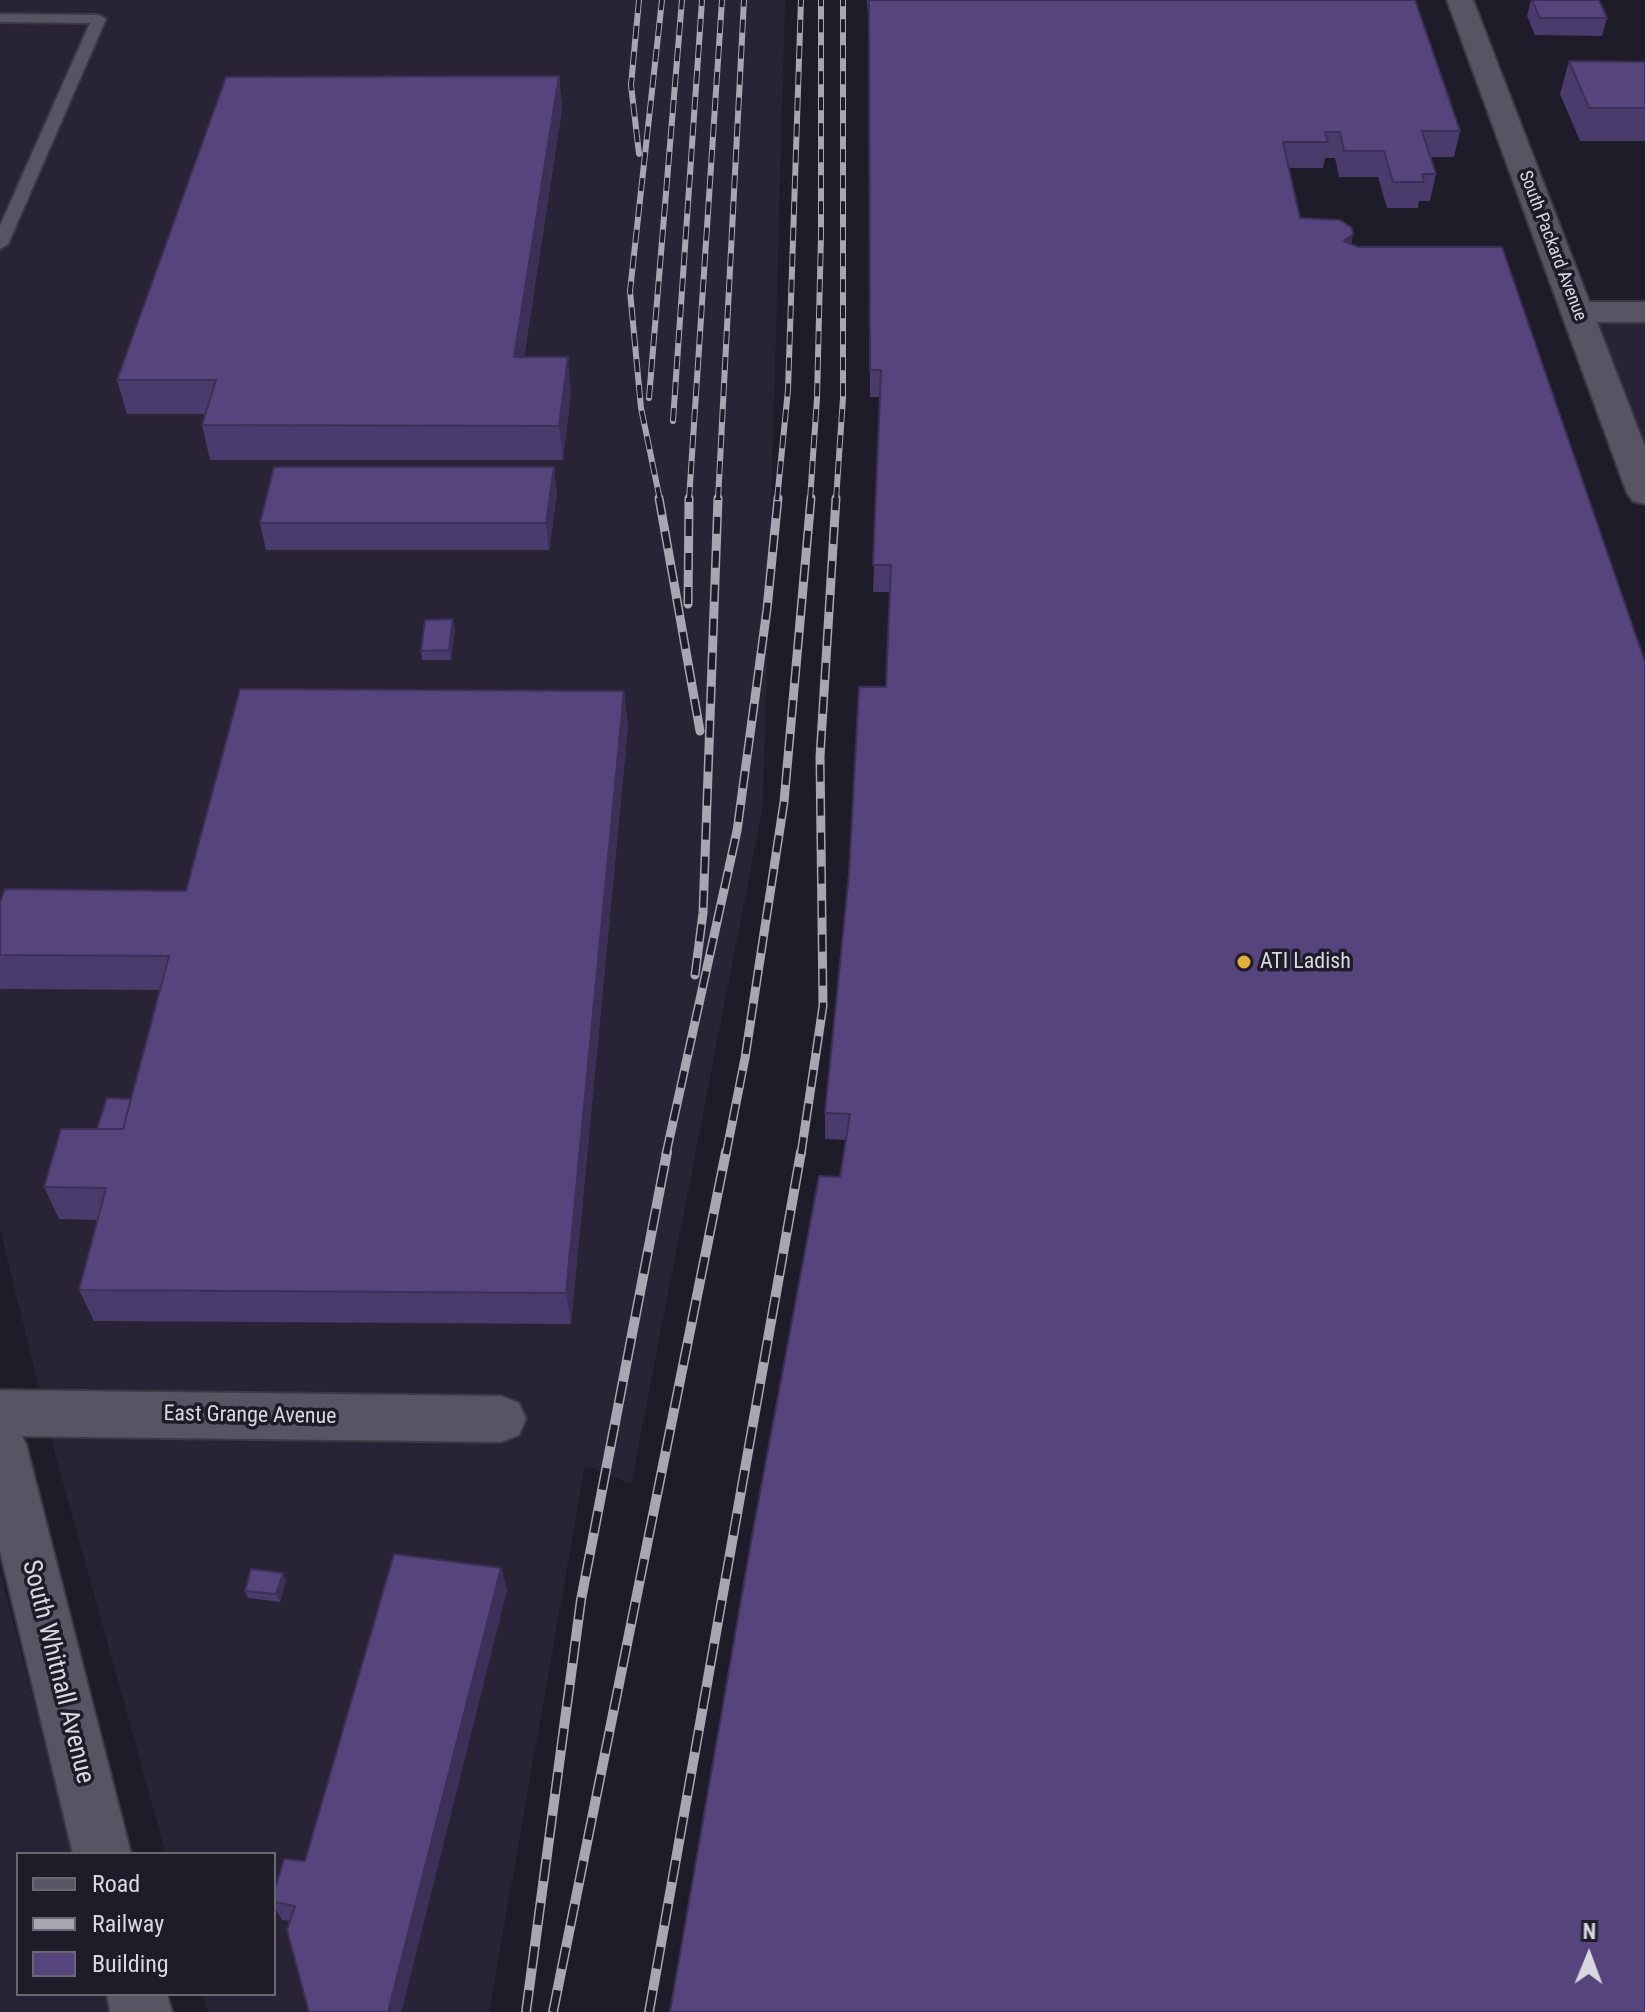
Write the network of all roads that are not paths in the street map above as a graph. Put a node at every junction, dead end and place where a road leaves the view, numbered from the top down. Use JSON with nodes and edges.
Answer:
{"nodes":[{"id":1,"x":1460,"y":0,"type":"edge"},
{"id":2,"x":0,"y":18,"type":"edge"},
{"id":3,"x":0,"y":244,"type":"edge"},
{"id":4,"x":1577,"y":312,"type":"junction"},
{"id":5,"x":1645,"y":312,"type":"edge"},
{"id":6,"x":1645,"y":493,"type":"edge"},
{"id":7,"x":0,"y":1413,"type":"edge"},
{"id":8,"x":501,"y":1419,"type":"dead end"},
{"id":9,"x":0,"y":1444,"type":"edge"},
{"id":10,"x":102,"y":1852,"type":"edge"}],
"edges":[{"from":1,"to":4,"type":"street","name":"South Packard Avenue"},
{"from":2,"to":3,"type":"lane"},
{"from":4,"to":5,"type":"street"},
{"from":4,"to":6,"type":"street","name":"South Packard Avenue"},
{"from":7,"to":8,"type":"street","name":"East Grange Avenue"},
{"from":9,"to":10,"type":"street","name":"South Whitnall Avenue"}]}
